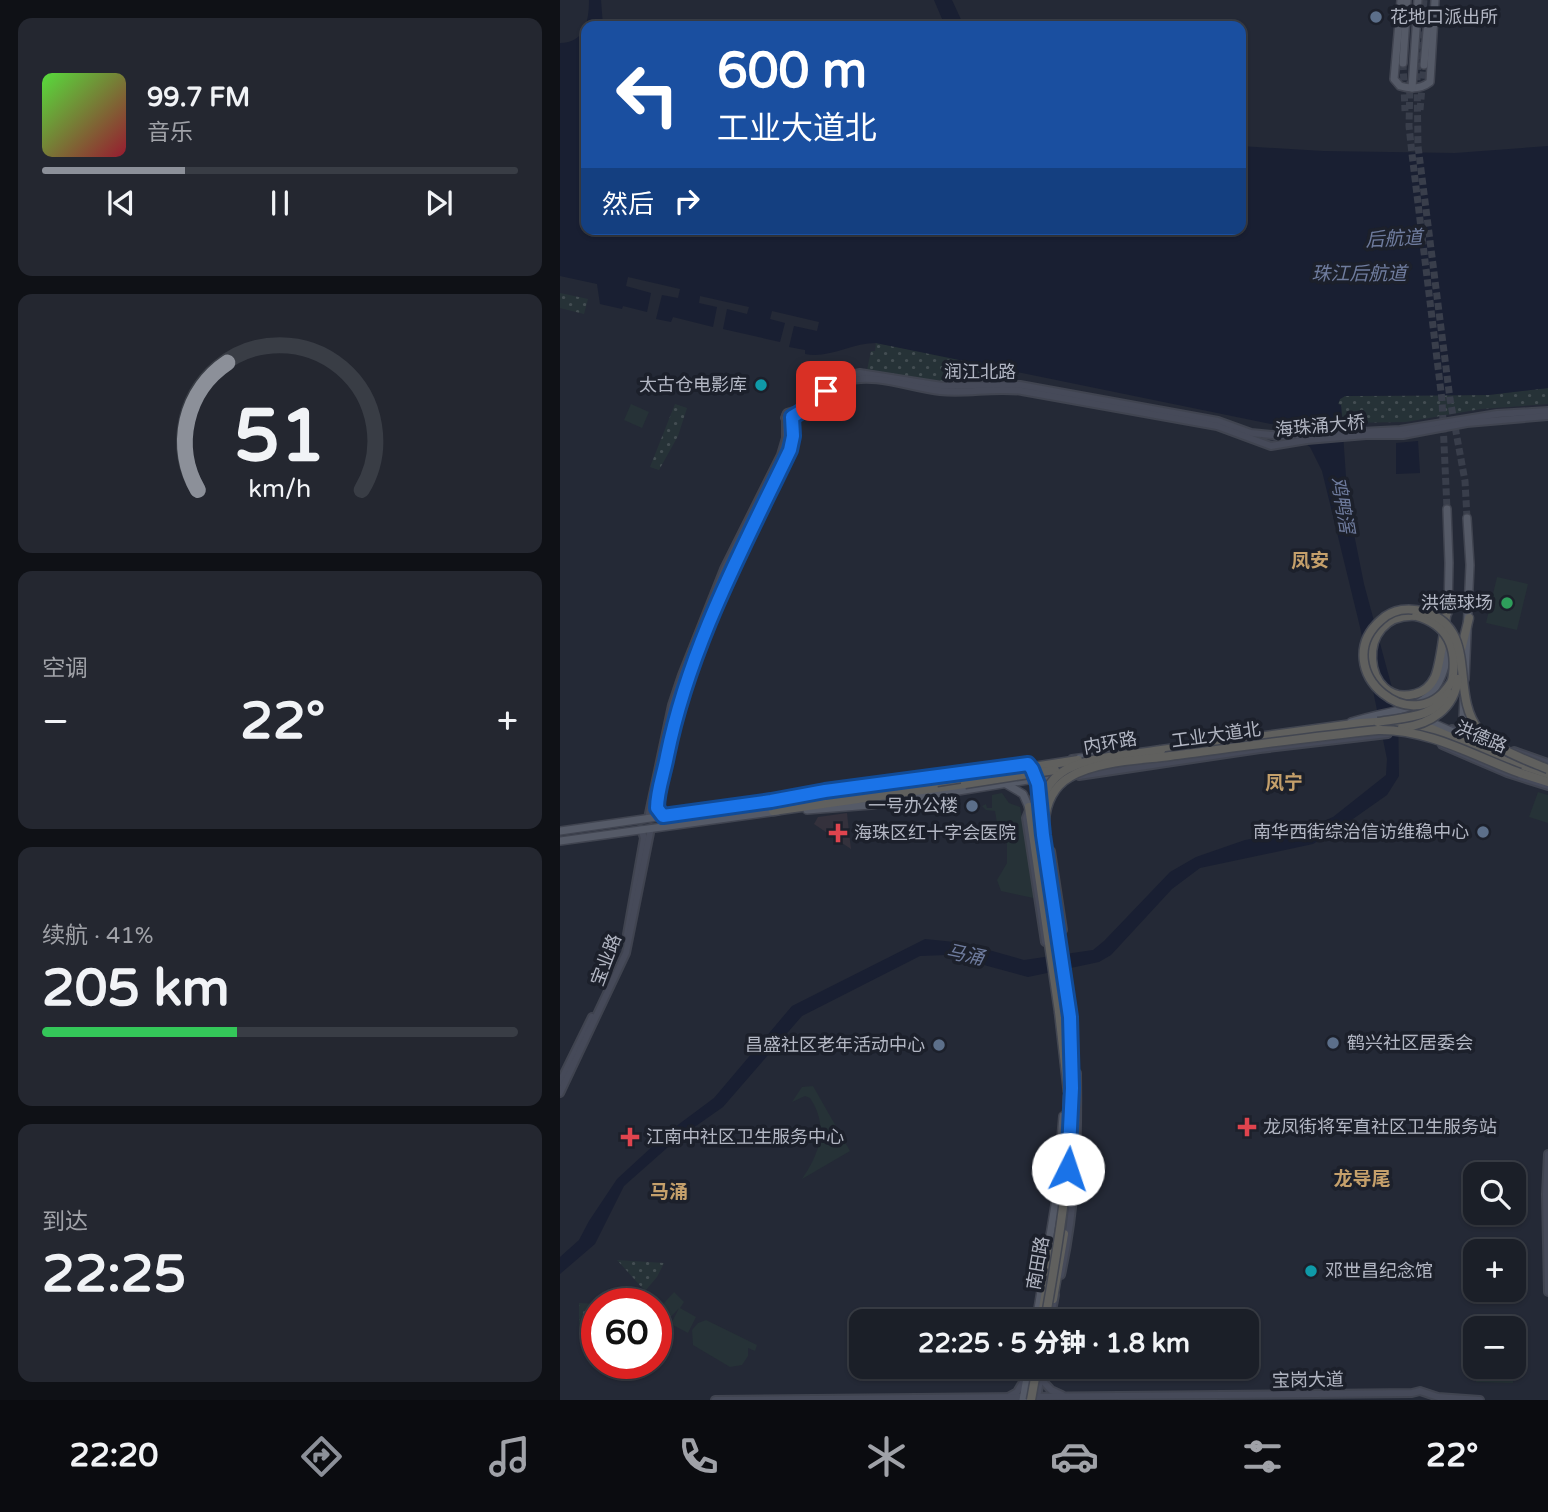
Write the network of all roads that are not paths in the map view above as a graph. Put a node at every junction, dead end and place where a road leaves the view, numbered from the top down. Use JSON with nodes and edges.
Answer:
{"nodes":[{"id":1,"x":1401,"y":0,"type":"edge"},
{"id":2,"x":1407,"y":0,"type":"edge"},
{"id":3,"x":1418,"y":0,"type":"edge"},
{"id":4,"x":1432,"y":0,"type":"edge"},
{"id":5,"x":1403,"y":64,"type":"tunnel mouth"},
{"id":6,"x":1424,"y":65,"type":"tunnel mouth"},
{"id":7,"x":1412,"y":88,"type":"junction"},
{"id":8,"x":1548,"y":414,"type":"edge"},
{"id":9,"x":788,"y":416,"type":"junction"},
{"id":10,"x":1224,"y":426,"type":"junction"},
{"id":11,"x":1420,"y":429,"type":"junction"},
{"id":12,"x":1447,"y":509,"type":"tunnel mouth"},
{"id":13,"x":1467,"y":518,"type":"tunnel mouth"},
{"id":14,"x":1447,"y":608,"type":"junction"},
{"id":15,"x":1440,"y":614,"type":"dead end"},
{"id":16,"x":1469,"y":618,"type":"junction"},
{"id":17,"x":1458,"y":642,"type":"junction"},
{"id":18,"x":1439,"y":652,"type":"junction"},
{"id":19,"x":1399,"y":714,"type":"junction"},
{"id":20,"x":1378,"y":725,"type":"junction"},
{"id":21,"x":1446,"y":728,"type":"junction"},
{"id":22,"x":1401,"y":731,"type":"junction"},
{"id":23,"x":1474,"y":735,"type":"junction"},
{"id":24,"x":1132,"y":750,"type":"junction"},
{"id":25,"x":1161,"y":750,"type":"junction"},
{"id":26,"x":1458,"y":752,"type":"junction"},
{"id":27,"x":1485,"y":757,"type":"junction"},
{"id":28,"x":1059,"y":760,"type":"junction"},
{"id":29,"x":1126,"y":762,"type":"junction"},
{"id":30,"x":1500,"y":763,"type":"junction"},
{"id":31,"x":1548,"y":763,"type":"edge"},
{"id":32,"x":1028,"y":764,"type":"junction"},
{"id":33,"x":1006,"y":767,"type":"junction"},
{"id":34,"x":992,"y":769,"type":"junction"},
{"id":35,"x":1548,"y":776,"type":"edge"},
{"id":36,"x":1066,"y":779,"type":"junction"},
{"id":37,"x":1521,"y":779,"type":"junction"},
{"id":38,"x":1043,"y":783,"type":"junction"},
{"id":39,"x":1005,"y":784,"type":"junction"},
{"id":40,"x":992,"y":786,"type":"junction"},
{"id":41,"x":852,"y":797,"type":"junction"},
{"id":42,"x":772,"y":806,"type":"junction"},
{"id":43,"x":1029,"y":807,"type":"junction"},
{"id":44,"x":663,"y":816,"type":"junction"},
{"id":45,"x":648,"y":818,"type":"junction"},
{"id":46,"x":651,"y":828,"type":"junction"},
{"id":47,"x":641,"y":829,"type":"junction"},
{"id":48,"x":560,"y":831,"type":"edge"},
{"id":49,"x":560,"y":841,"type":"edge"},
{"id":50,"x":1057,"y":953,"type":"junction"},
{"id":51,"x":1061,"y":974,"type":"junction"},
{"id":52,"x":1074,"y":1054,"type":"junction"},
{"id":53,"x":1072,"y":1068,"type":"junction"},
{"id":54,"x":560,"y":1082,"type":"edge"},
{"id":55,"x":560,"y":1093,"type":"edge"},
{"id":56,"x":1073,"y":1095,"type":"junction"},
{"id":57,"x":1548,"y":1154,"type":"edge"},
{"id":58,"x":1548,"y":1292,"type":"edge"},
{"id":59,"x":1054,"y":1299,"type":"junction"},
{"id":60,"x":1046,"y":1309,"type":"edge"},
{"id":61,"x":1046,"y":1309,"type":"edge"},
{"id":62,"x":1047,"y":1309,"type":"edge"},
{"id":63,"x":1050,"y":1309,"type":"edge"},
{"id":64,"x":1027,"y":1379,"type":"edge"},
{"id":65,"x":1034,"y":1379,"type":"edge"},
{"id":66,"x":1040,"y":1379,"type":"edge"},
{"id":67,"x":1042,"y":1379,"type":"edge"},
{"id":68,"x":1414,"y":1396,"type":"edge"},
{"id":69,"x":1007,"y":1397,"type":"junction"},
{"id":70,"x":1071,"y":1397,"type":"junction"},
{"id":71,"x":1288,"y":1397,"type":"edge"},
{"id":72,"x":1305,"y":1397,"type":"edge"},
{"id":73,"x":1427,"y":1397,"type":"edge"},
{"id":74,"x":794,"y":1399,"type":"edge"},
{"id":75,"x":1030,"y":1399,"type":"edge"},
{"id":76,"x":715,"y":1400,"type":"edge"},
{"id":77,"x":1480,"y":1400,"type":"edge"}],
"edges":[{"from":1,"to":7,"type":"main road"},
{"from":2,"to":5,"type":"main road"},
{"from":3,"to":7,"type":"main road"},
{"from":4,"to":6,"type":"main road"},
{"from":4,"to":7,"type":"main road"},
{"from":8,"to":11,"type":"main road"},
{"from":9,"to":10,"type":"main road","name":"润江北路"},
{"from":9,"to":44,"type":"main road"},
{"from":9,"to":45,"type":"main road"},
{"from":10,"to":11,"type":"main road","name":"海珠涌大桥"},
{"from":10,"to":11,"type":"main road","name":"海珠涌大桥"},
{"from":12,"to":14,"type":"main road"},
{"from":13,"to":16,"type":"main road"},
{"from":14,"to":18,"type":"highway"},
{"from":14,"to":19,"type":"main road"},
{"from":15,"to":18,"type":"highway"},
{"from":16,"to":17,"type":"highway","bridge":true},
{"from":16,"to":23,"type":"main road"},
{"from":17,"to":20,"type":"highway","bridge":true},
{"from":17,"to":35,"type":"highway","bridge":true},
{"from":18,"to":20,"type":"highway","bridge":true},
{"from":19,"to":20,"type":"main road","bridge":true},
{"from":19,"to":21,"type":"main road","name":"洪德路"},
{"from":20,"to":22,"type":"main road","name":"洪德路","bridge":true},
{"from":20,"to":24,"type":"main road","name":"工业大道北"},
{"from":20,"to":25,"type":"highway","name":"内环路"},
{"from":20,"to":29,"type":"highway","name":"内环路","bridge":true},
{"from":20,"to":35,"type":"highway","name":"内环路","bridge":true},
{"from":20,"to":36,"type":"main road"},
{"from":20,"to":38,"type":"main road","name":"工业大道北"},
{"from":21,"to":23,"type":"main road","name":"洪德路"},
{"from":21,"to":35,"type":"main road","name":"洪德路"},
{"from":22,"to":26,"type":"main road"},
{"from":22,"to":27,"type":"main road","name":"洪德路"},
{"from":23,"to":31,"type":"main road","name":"洪德路"},
{"from":24,"to":28,"type":"main road","name":"工业大道北"},
{"from":24,"to":38,"type":"main road"},
{"from":25,"to":41,"type":"highway","bridge":true},
{"from":25,"to":56,"type":"highway","name":"内环路","bridge":true},
{"from":26,"to":27,"type":"main road"},
{"from":26,"to":37,"type":"main road"},
{"from":27,"to":30,"type":"main road","name":"洪德路"},
{"from":28,"to":32,"type":"main road","name":"工业大道北"},
{"from":28,"to":38,"type":"main road"},
{"from":29,"to":41,"type":"highway","bridge":true},
{"from":29,"to":53,"type":"highway","name":"内环路","bridge":true},
{"from":30,"to":35,"type":"main road","name":"洪德路"},
{"from":30,"to":37,"type":"main road"},
{"from":32,"to":33,"type":"main road","name":"工业大道北"},
{"from":32,"to":38,"type":"main road"},
{"from":33,"to":34,"type":"main road","name":"工业大道北"},
{"from":33,"to":39,"type":"main road"},
{"from":34,"to":40,"type":"main road"},
{"from":34,"to":42,"type":"main road","name":"工业大道北"},
{"from":35,"to":37,"type":"main road"},
{"from":36,"to":38,"type":"main road"},
{"from":36,"to":50,"type":"main road"},
{"from":38,"to":39,"type":"main road","name":"工业大道北"},
{"from":38,"to":43,"type":"main road"},
{"from":38,"to":50,"type":"main road","name":"南田路"},
{"from":39,"to":40,"type":"main road","name":"工业大道北"},
{"from":39,"to":43,"type":"main road"},
{"from":40,"to":42,"type":"main road","name":"工业大道北"},
{"from":41,"to":42,"type":"highway"},
{"from":42,"to":44,"type":"main road","name":"工业大道北"},
{"from":42,"to":46,"type":"main road","name":"工业大道北"},
{"from":43,"to":50,"type":"main road","name":"南田路"},
{"from":43,"to":56,"type":"highway","bridge":true},
{"from":44,"to":45,"type":"main road","name":"工业大道北"},
{"from":45,"to":48,"type":"main road","name":"工业大道北"},
{"from":46,"to":47,"type":"main road","name":"工业大道北"},
{"from":46,"to":55,"type":"main road","name":"宝业路"},
{"from":47,"to":49,"type":"main road","name":"工业大道北"},
{"from":47,"to":54,"type":"main road","name":"宝业路"},
{"from":50,"to":51,"type":"main road","name":"南田路","bridge":true},
{"from":51,"to":52,"type":"main road","name":"南田路"},
{"from":51,"to":52,"type":"main road"},
{"from":51,"to":61,"type":"main road","name":"南田路"},
{"from":52,"to":53,"type":"main road","name":"南田路"},
{"from":52,"to":56,"type":"main road"},
{"from":53,"to":56,"type":"main road","name":"南田路"},
{"from":53,"to":59,"type":"highway","bridge":true},
{"from":53,"to":62,"type":"highway","name":"内环路","bridge":true},
{"from":56,"to":59,"type":"main road"},
{"from":56,"to":60,"type":"highway","name":"内环路","bridge":true},
{"from":57,"to":58,"type":"main road"},
{"from":59,"to":63,"type":"main road"},
{"from":64,"to":69,"type":"main road"},
{"from":65,"to":75,"type":"highway","bridge":true},
{"from":66,"to":75,"type":"main road"},
{"from":67,"to":70,"type":"main road"},
{"from":68,"to":72,"type":"main road","name":"宝岗大道"},
{"from":68,"to":73,"type":"main road","name":"宝岗大道"},
{"from":69,"to":74,"type":"main road","name":"宝岗大道"},
{"from":69,"to":75,"type":"main road","name":"宝岗大道"},
{"from":70,"to":71,"type":"main road","name":"宝岗大道"},
{"from":70,"to":75,"type":"main road","name":"宝岗大道"},
{"from":71,"to":72,"type":"main road","name":"宝岗大道"},
{"from":73,"to":77,"type":"main road","name":"宝岗大道"},
{"from":74,"to":76,"type":"main road","name":"宝岗大道"}]}
